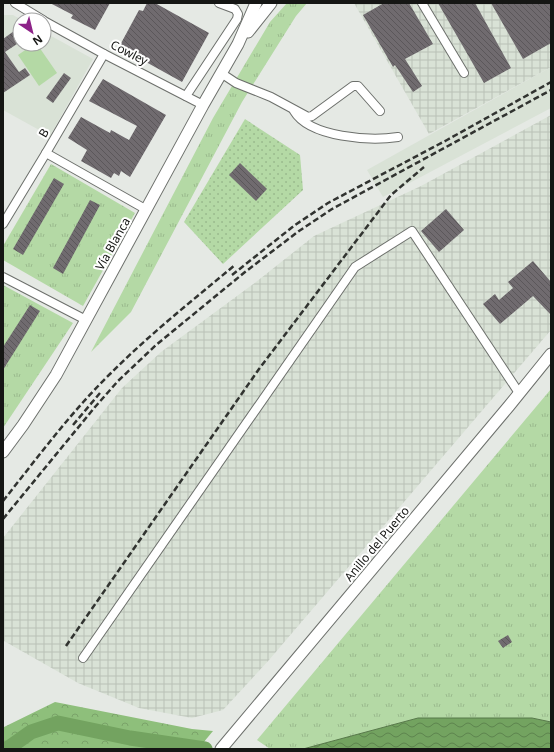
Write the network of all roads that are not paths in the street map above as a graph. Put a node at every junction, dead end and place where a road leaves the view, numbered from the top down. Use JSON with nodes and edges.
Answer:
{"nodes":[{"id":1,"x":15,"y":3,"type":"edge"},
{"id":2,"x":219,"y":3,"type":"edge"},
{"id":3,"x":256,"y":3,"type":"edge"},
{"id":4,"x":271,"y":3,"type":"edge"},
{"id":5,"x":422,"y":3,"type":"edge"},
{"id":6,"x":30,"y":12,"type":"edge"},
{"id":7,"x":52,"y":25,"type":"edge"},
{"id":8,"x":238,"y":44,"type":"junction"},
{"id":9,"x":104,"y":54,"type":"junction"},
{"id":10,"x":221,"y":73,"type":"junction"},
{"id":11,"x":464,"y":73,"type":"dead end"},
{"id":12,"x":186,"y":96,"type":"junction"},
{"id":13,"x":203,"y":105,"type":"junction"},
{"id":14,"x":294,"y":111,"type":"junction"},
{"id":15,"x":380,"y":111,"type":"dead end"},
{"id":16,"x":398,"y":136,"type":"dead end"},
{"id":17,"x":46,"y":153,"type":"junction"},
{"id":18,"x":147,"y":210,"type":"junction"},
{"id":19,"x":3,"y":224,"type":"edge"},
{"id":20,"x":3,"y":277,"type":"edge"},
{"id":21,"x":86,"y":320,"type":"junction"},
{"id":22,"x":551,"y":354,"type":"edge"},
{"id":23,"x":519,"y":393,"type":"junction"},
{"id":24,"x":3,"y":452,"type":"edge"},
{"id":25,"x":83,"y":658,"type":"dead end"},
{"id":26,"x":221,"y":749,"type":"edge"}],
"edges":[{"from":1,"to":6,"type":"street","name":"Cowley"},
{"from":2,"to":12,"type":"street"},
{"from":3,"to":8,"type":"main road","name":"Vía Blanca"},
{"from":4,"to":8,"type":"main road","name":"Vía Blanca"},
{"from":5,"to":11,"type":"street"},
{"from":7,"to":9,"type":"street","name":"Cowley"},
{"from":8,"to":10,"type":"main road","name":"Vía Blanca"},
{"from":9,"to":12,"type":"street","name":"Cowley"},
{"from":9,"to":17,"type":"street","name":"B"},
{"from":10,"to":13,"type":"main road","name":"Vía Blanca"},
{"from":10,"to":14,"type":"street"},
{"from":12,"to":13,"type":"street","name":"Cowley"},
{"from":13,"to":18,"type":"main road","name":"Vía Blanca"},
{"from":14,"to":15,"type":"street"},
{"from":14,"to":16,"type":"street"},
{"from":17,"to":18,"type":"street"},
{"from":17,"to":19,"type":"street","name":"B"},
{"from":18,"to":21,"type":"main road","name":"Vía Blanca"},
{"from":20,"to":21,"type":"street"},
{"from":21,"to":24,"type":"main road","name":"Vía Blanca"},
{"from":22,"to":23,"type":"main road","name":"Anillo del Puerto"},
{"from":23,"to":25,"type":"street"},
{"from":23,"to":26,"type":"main road","name":"Anillo del Puerto"}]}
